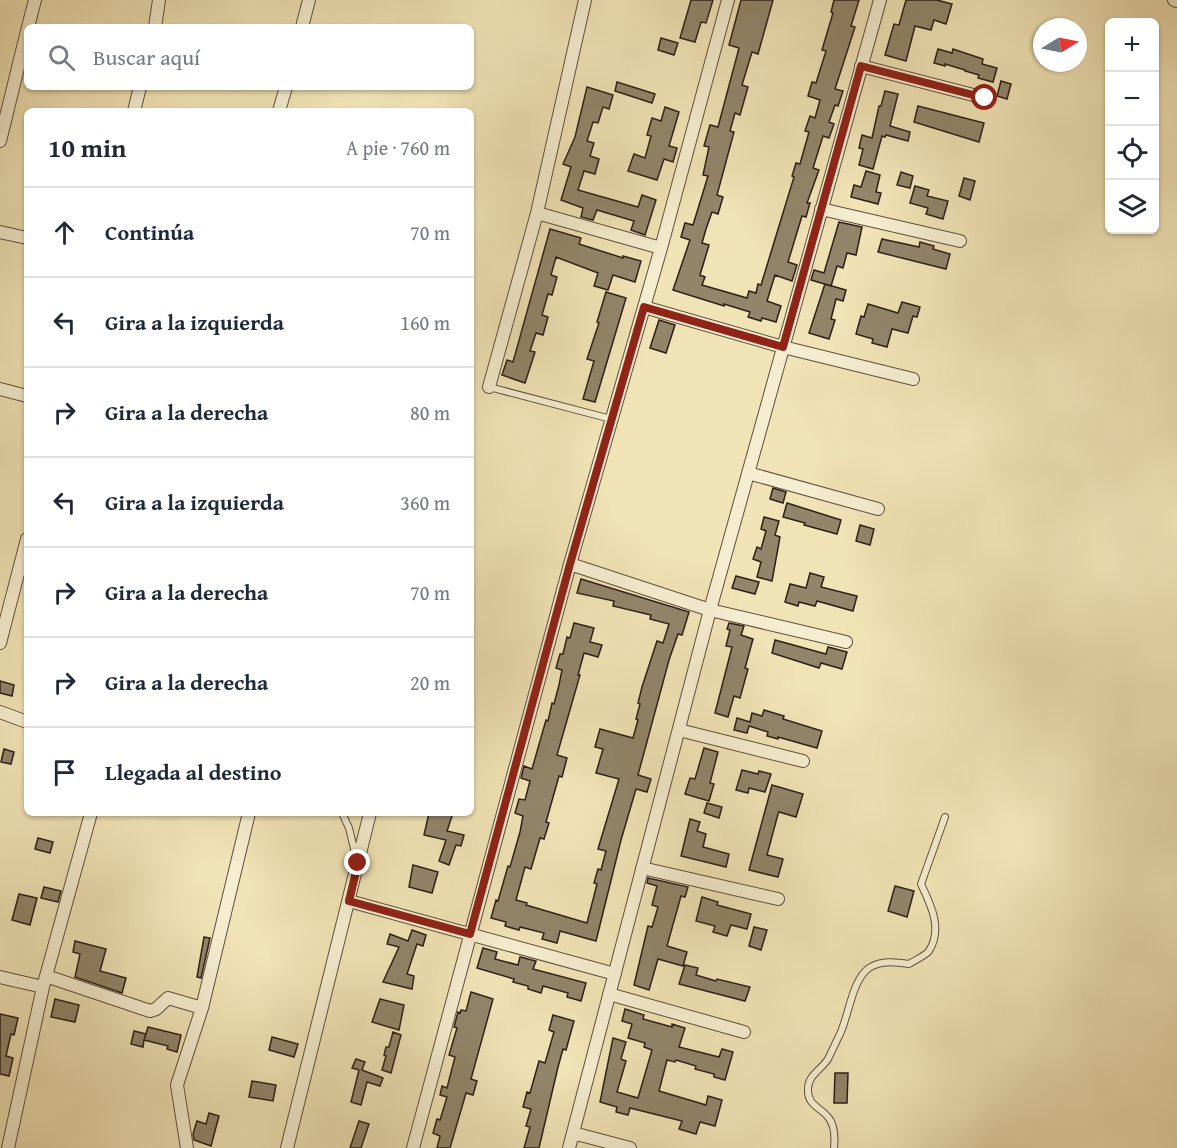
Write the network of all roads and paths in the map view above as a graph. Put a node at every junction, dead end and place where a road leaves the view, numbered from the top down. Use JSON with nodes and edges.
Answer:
{"nodes":[{"id":1,"x":35,"y":0,"type":"edge"},
{"id":2,"x":309,"y":0,"type":"edge"},
{"id":3,"x":585,"y":0,"type":"edge"},
{"id":4,"x":728,"y":0,"type":"edge"},
{"id":5,"x":880,"y":0,"type":"edge"},
{"id":6,"x":156,"y":1,"type":"edge"},
{"id":7,"x":29,"y":24,"type":"edge"},
{"id":8,"x":155,"y":24,"type":"edge"},
{"id":9,"x":303,"y":24,"type":"edge"},
{"id":10,"x":24,"y":45,"type":"edge"},
{"id":11,"x":861,"y":66,"type":"junction"},
{"id":12,"x":139,"y":90,"type":"edge"},
{"id":13,"x":285,"y":90,"type":"edge"},
{"id":14,"x":985,"y":98,"type":"dead end"},
{"id":15,"x":135,"y":108,"type":"edge"},
{"id":16,"x":280,"y":108,"type":"edge"},
{"id":17,"x":0,"y":141,"type":"edge"},
{"id":18,"x":821,"y":209,"type":"junction"},
{"id":19,"x":537,"y":213,"type":"junction"},
{"id":20,"x":0,"y":232,"type":"edge"},
{"id":21,"x":24,"y":237,"type":"edge"},
{"id":22,"x":960,"y":241,"type":"dead end"},
{"id":23,"x":661,"y":248,"type":"junction"},
{"id":24,"x":644,"y":307,"type":"junction"},
{"id":25,"x":783,"y":347,"type":"junction"},
{"id":26,"x":914,"y":379,"type":"dead end"},
{"id":27,"x":489,"y":387,"type":"joint"},
{"id":28,"x":0,"y":389,"type":"edge"},
{"id":29,"x":24,"y":395,"type":"edge"},
{"id":30,"x":611,"y":419,"type":"junction"},
{"id":31,"x":748,"y":473,"type":"junction"},
{"id":32,"x":878,"y":509,"type":"dead end"},
{"id":33,"x":24,"y":551,"type":"edge"},
{"id":34,"x":570,"y":564,"type":"junction"},
{"id":35,"x":710,"y":610,"type":"junction"},
{"id":36,"x":846,"y":642,"type":"dead end"},
{"id":37,"x":0,"y":644,"type":"edge"},
{"id":38,"x":0,"y":712,"type":"edge"},
{"id":39,"x":24,"y":721,"type":"edge"},
{"id":40,"x":679,"y":730,"type":"junction"},
{"id":41,"x":803,"y":761,"type":"dead end"},
{"id":42,"x":90,"y":816,"type":"edge"},
{"id":43,"x":248,"y":816,"type":"edge"},
{"id":44,"x":343,"y":816,"type":"edge"},
{"id":45,"x":369,"y":816,"type":"edge"},
{"id":46,"x":945,"y":816,"type":"dead end"},
{"id":47,"x":358,"y":863,"type":"junction"},
{"id":48,"x":642,"y":868,"type":"junction"},
{"id":49,"x":778,"y":899,"type":"dead end"},
{"id":50,"x":349,"y":901,"type":"junction"},
{"id":51,"x":470,"y":934,"type":"junction"},
{"id":52,"x":615,"y":974,"type":"junction"},
{"id":53,"x":0,"y":977,"type":"edge"},
{"id":54,"x":45,"y":982,"type":"junction"},
{"id":55,"x":609,"y":994,"type":"junction"},
{"id":56,"x":202,"y":1008,"type":"junction"},
{"id":57,"x":744,"y":1032,"type":"dead end"},
{"id":58,"x":573,"y":1133,"type":"junction"},
{"id":59,"x":8,"y":1148,"type":"edge"},
{"id":60,"x":187,"y":1148,"type":"edge"},
{"id":61,"x":287,"y":1148,"type":"edge"},
{"id":62,"x":413,"y":1148,"type":"edge"},
{"id":63,"x":569,"y":1148,"type":"edge"},
{"id":64,"x":630,"y":1148,"type":"edge"},
{"id":65,"x":834,"y":1148,"type":"edge"}],
"edges":[{"from":1,"to":7,"type":"street"},
{"from":2,"to":9,"type":"street"},
{"from":3,"to":19,"type":"street"},
{"from":4,"to":23,"type":"street"},
{"from":5,"to":11,"type":"street"},
{"from":6,"to":8,"type":"street"},
{"from":10,"to":17,"type":"street"},
{"from":11,"to":14,"type":"street"},
{"from":11,"to":18,"type":"street"},
{"from":12,"to":15,"type":"street"},
{"from":13,"to":16,"type":"street"},
{"from":18,"to":22,"type":"street"},
{"from":18,"to":25,"type":"street"},
{"from":19,"to":23,"type":"street"},
{"from":19,"to":27,"type":"street"},
{"from":20,"to":21,"type":"street"},
{"from":23,"to":24,"type":"street"},
{"from":24,"to":25,"type":"street"},
{"from":24,"to":30,"type":"street"},
{"from":25,"to":26,"type":"street"},
{"from":25,"to":31,"type":"street"},
{"from":27,"to":30,"type":"lane"},
{"from":28,"to":29,"type":"street"},
{"from":30,"to":34,"type":"street"},
{"from":31,"to":32,"type":"street"},
{"from":31,"to":35,"type":"street"},
{"from":33,"to":37,"type":"street"},
{"from":34,"to":35,"type":"street"},
{"from":34,"to":51,"type":"street"},
{"from":35,"to":36,"type":"street"},
{"from":35,"to":40,"type":"street"},
{"from":38,"to":39,"type":"street"},
{"from":40,"to":41,"type":"street"},
{"from":40,"to":48,"type":"street"},
{"from":42,"to":54,"type":"street"},
{"from":43,"to":56,"type":"street"},
{"from":44,"to":47,"type":"lane"},
{"from":45,"to":47,"type":"street"},
{"from":46,"to":65,"type":"lane"},
{"from":47,"to":50,"type":"street"},
{"from":48,"to":49,"type":"street"},
{"from":48,"to":52,"type":"street"},
{"from":50,"to":51,"type":"street"},
{"from":50,"to":61,"type":"street"},
{"from":51,"to":52,"type":"street"},
{"from":51,"to":62,"type":"street"},
{"from":52,"to":55,"type":"street"},
{"from":53,"to":54,"type":"street"},
{"from":54,"to":56,"type":"street"},
{"from":54,"to":59,"type":"street"},
{"from":55,"to":57,"type":"street"},
{"from":55,"to":58,"type":"street"},
{"from":56,"to":60,"type":"street"},
{"from":58,"to":63,"type":"street"},
{"from":58,"to":64,"type":"street"}]}
